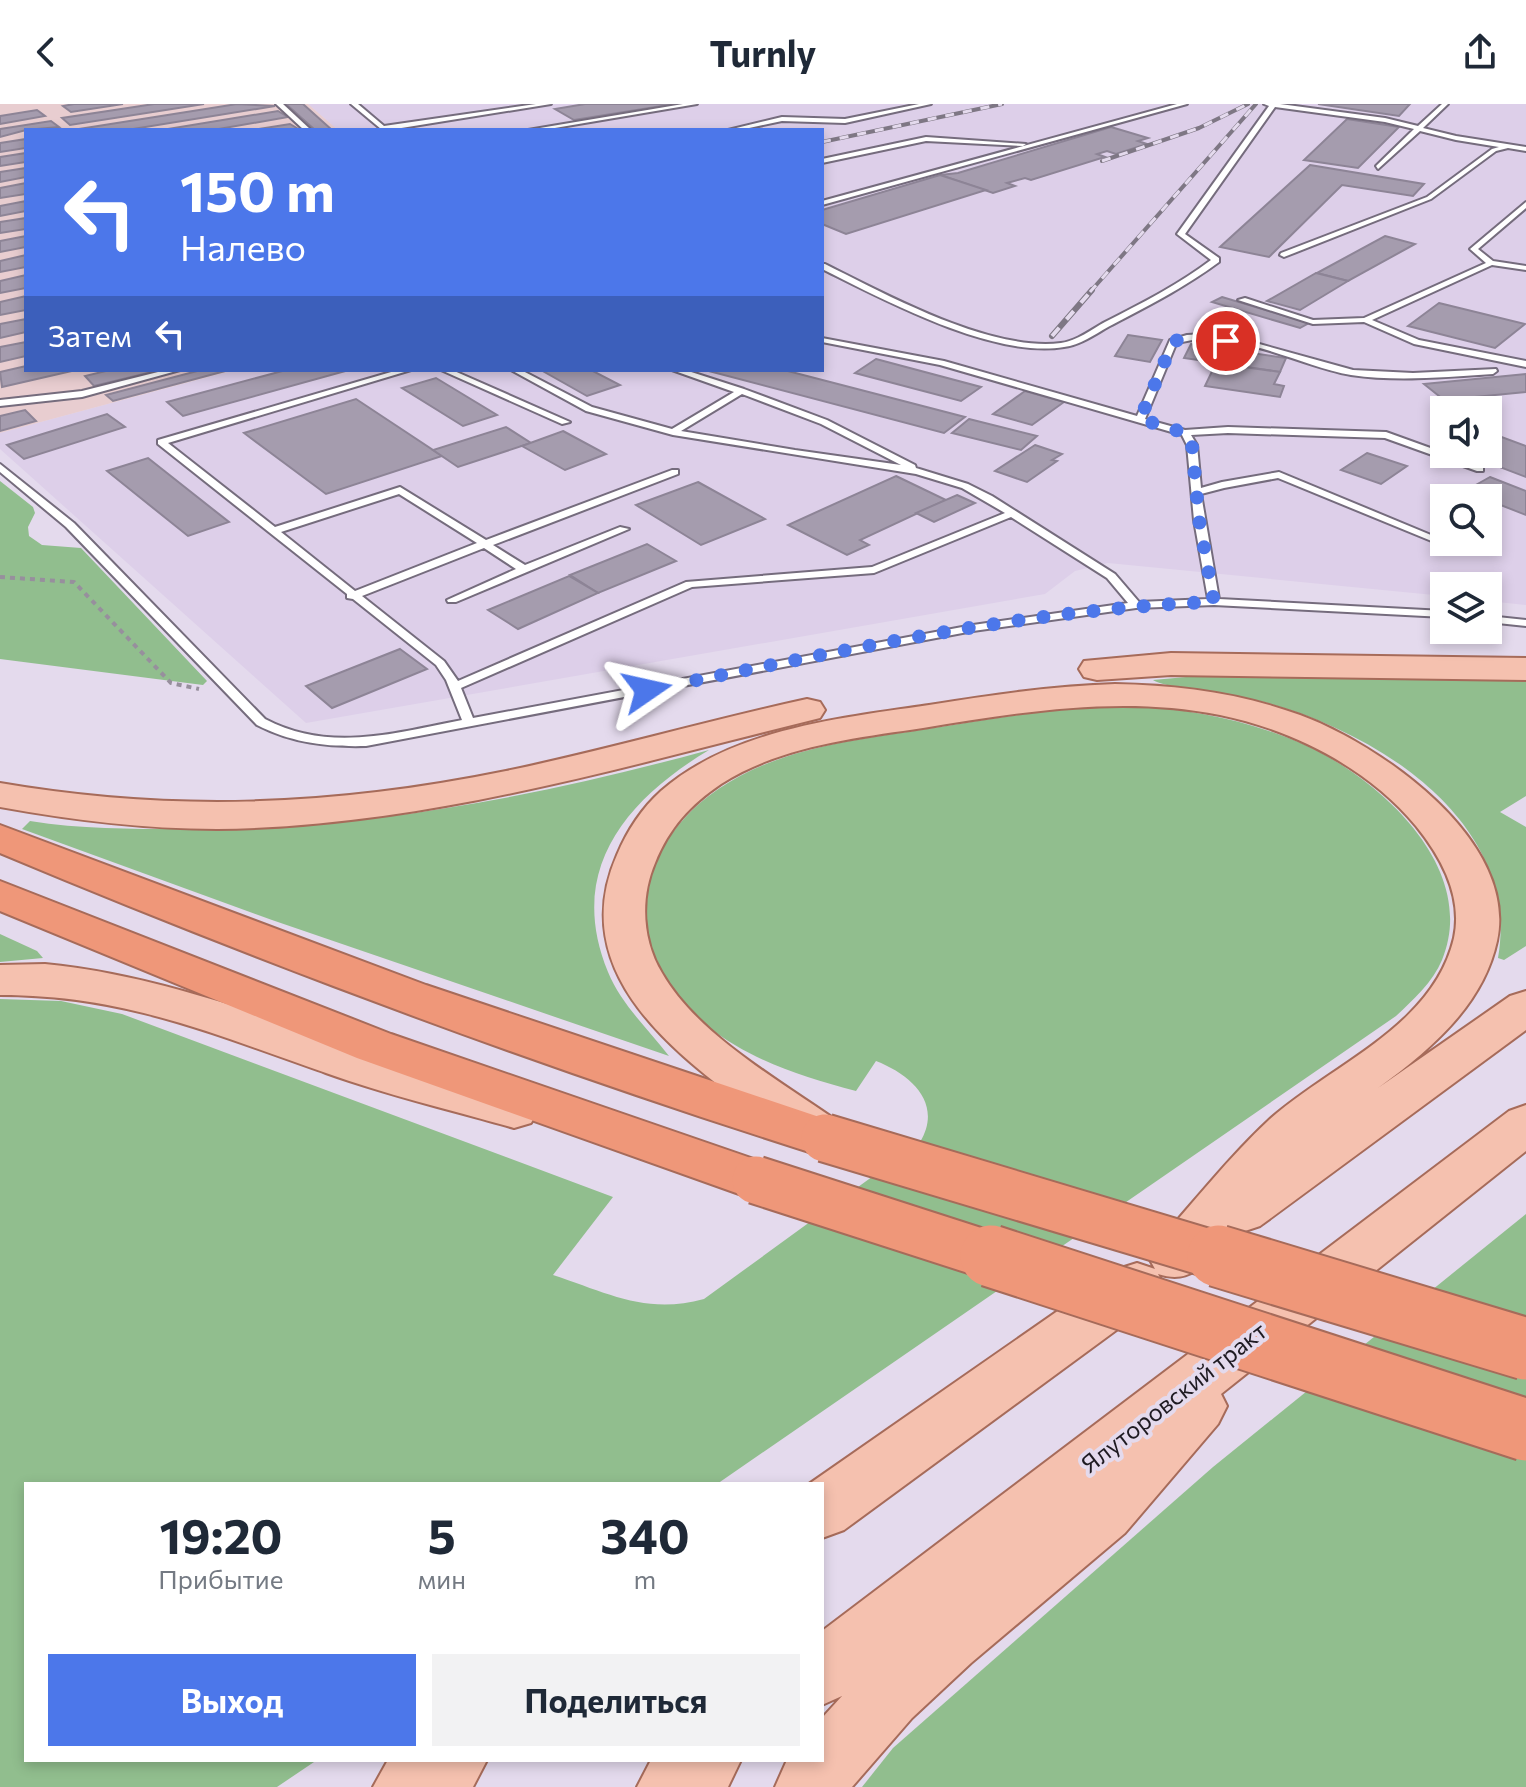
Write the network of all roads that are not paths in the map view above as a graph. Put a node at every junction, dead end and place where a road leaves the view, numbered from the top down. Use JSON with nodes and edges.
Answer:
{"nodes":[{"id":1,"x":279,"y":104,"type":"edge"},
{"id":2,"x":354,"y":104,"type":"edge"},
{"id":3,"x":548,"y":104,"type":"edge"},
{"id":4,"x":694,"y":104,"type":"edge"},
{"id":5,"x":928,"y":104,"type":"edge"},
{"id":6,"x":1184,"y":104,"type":"edge"},
{"id":7,"x":1265,"y":104,"type":"edge"},
{"id":8,"x":1445,"y":104,"type":"edge"},
{"id":9,"x":1273,"y":105,"type":"edge"},
{"id":10,"x":306,"y":128,"type":"edge"},
{"id":11,"x":384,"y":128,"type":"edge"},
{"id":12,"x":392,"y":128,"type":"edge"},
{"id":13,"x":544,"y":128,"type":"edge"},
{"id":14,"x":740,"y":128,"type":"edge"},
{"id":15,"x":1417,"y":128,"type":"junction"},
{"id":16,"x":1033,"y":145,"type":"junction"},
{"id":17,"x":1506,"y":147,"type":"junction"},
{"id":18,"x":1526,"y":149,"type":"edge"},
{"id":19,"x":824,"y":161,"type":"edge"},
{"id":20,"x":1378,"y":167,"type":"dead end"},
{"id":21,"x":824,"y":202,"type":"edge"},
{"id":22,"x":1526,"y":204,"type":"edge"},
{"id":23,"x":1284,"y":255,"type":"dead end"},
{"id":24,"x":1491,"y":263,"type":"junction"},
{"id":25,"x":824,"y":267,"type":"edge"},
{"id":26,"x":1526,"y":268,"type":"edge"},
{"id":27,"x":1242,"y":300,"type":"dead end"},
{"id":28,"x":1365,"y":320,"type":"junction"},
{"id":29,"x":824,"y":340,"type":"edge"},
{"id":30,"x":1526,"y":364,"type":"edge"},
{"id":31,"x":1493,"y":371,"type":"dead end"},
{"id":32,"x":168,"y":372,"type":"edge"},
{"id":33,"x":400,"y":372,"type":"edge"},
{"id":34,"x":450,"y":372,"type":"edge"},
{"id":35,"x":519,"y":372,"type":"edge"},
{"id":36,"x":682,"y":372,"type":"edge"},
{"id":37,"x":741,"y":391,"type":"junction"},
{"id":38,"x":1,"y":402,"type":"edge"},
{"id":39,"x":1140,"y":419,"type":"junction"},
{"id":40,"x":565,"y":422,"type":"dead end"},
{"id":41,"x":673,"y":432,"type":"junction"},
{"id":42,"x":1185,"y":433,"type":"junction"},
{"id":43,"x":0,"y":467,"type":"edge"},
{"id":44,"x":912,"y":467,"type":"junction"},
{"id":45,"x":1480,"y":469,"type":"dead end"},
{"id":46,"x":675,"y":472,"type":"dead end"},
{"id":47,"x":1196,"y":493,"type":"junction"},
{"id":48,"x":1012,"y":513,"type":"junction"},
{"id":49,"x":624,"y":529,"type":"dead end"},
{"id":50,"x":274,"y":531,"type":"junction"},
{"id":51,"x":1430,"y":537,"type":"edge"},
{"id":52,"x":485,"y":544,"type":"junction"},
{"id":53,"x":524,"y":569,"type":"junction"},
{"id":54,"x":351,"y":596,"type":"junction"},
{"id":55,"x":452,"y":600,"type":"dead end"},
{"id":56,"x":1214,"y":602,"type":"junction"},
{"id":57,"x":1136,"y":605,"type":"junction"},
{"id":58,"x":1430,"y":613,"type":"edge"},
{"id":59,"x":1502,"y":620,"type":"edge"},
{"id":60,"x":1526,"y":623,"type":"edge"},
{"id":61,"x":1526,"y":669,"type":"edge"},
{"id":62,"x":454,"y":687,"type":"junction"},
{"id":63,"x":469,"y":724,"type":"junction"},
{"id":64,"x":0,"y":795,"type":"edge"},
{"id":65,"x":0,"y":838,"type":"edge"},
{"id":66,"x":0,"y":895,"type":"edge"},
{"id":67,"x":0,"y":980,"type":"edge"},
{"id":68,"x":1526,"y":1007,"type":"edge"},
{"id":69,"x":1526,"y":1124,"type":"edge"},
{"id":70,"x":825,"y":1138,"type":"junction"},
{"id":71,"x":1526,"y":1140,"type":"edge"},
{"id":72,"x":743,"y":1176,"type":"junction"},
{"id":73,"x":1453,"y":1180,"type":"junction"},
{"id":74,"x":1176,"y":1258,"type":"junction"},
{"id":75,"x":1271,"y":1323,"type":"junction"},
{"id":76,"x":1526,"y":1349,"type":"edge"},
{"id":77,"x":1526,"y":1430,"type":"edge"},
{"id":78,"x":824,"y":1509,"type":"edge"},
{"id":79,"x":824,"y":1670,"type":"edge"},
{"id":80,"x":450,"y":1762,"type":"edge"},
{"id":81,"x":473,"y":1762,"type":"edge"},
{"id":82,"x":704,"y":1762,"type":"edge"},
{"id":83,"x":408,"y":1787,"type":"edge"},
{"id":84,"x":439,"y":1787,"type":"edge"},
{"id":85,"x":672,"y":1787,"type":"edge"},
{"id":86,"x":810,"y":1787,"type":"edge"}],
"edges":[{"from":1,"to":10,"type":"lane"},
{"from":2,"to":11,"type":"lane"},
{"from":3,"to":12,"type":"lane"},
{"from":4,"to":13,"type":"lane"},
{"from":5,"to":14,"type":"lane"},
{"from":6,"to":16,"type":"lane"},
{"from":7,"to":9,"type":"lane"},
{"from":8,"to":15,"type":"lane"},
{"from":9,"to":15,"type":"lane"},
{"from":9,"to":25,"type":"lane"},
{"from":15,"to":17,"type":"lane"},
{"from":15,"to":20,"type":"lane"},
{"from":16,"to":19,"type":"lane"},
{"from":16,"to":21,"type":"lane"},
{"from":17,"to":18,"type":"lane"},
{"from":17,"to":23,"type":"lane"},
{"from":22,"to":24,"type":"lane"},
{"from":24,"to":26,"type":"lane"},
{"from":24,"to":28,"type":"lane"},
{"from":27,"to":28,"type":"lane"},
{"from":28,"to":30,"type":"lane"},
{"from":29,"to":39,"type":"lane"},
{"from":31,"to":39,"type":"lane"},
{"from":32,"to":38,"type":"lane"},
{"from":33,"to":50,"type":"lane"},
{"from":34,"to":40,"type":"lane"},
{"from":35,"to":41,"type":"lane"},
{"from":36,"to":37,"type":"lane"},
{"from":37,"to":41,"type":"lane"},
{"from":37,"to":44,"type":"lane"},
{"from":39,"to":42,"type":"lane"},
{"from":41,"to":44,"type":"lane"},
{"from":42,"to":45,"type":"lane"},
{"from":42,"to":47,"type":"lane"},
{"from":43,"to":63,"type":"lane"},
{"from":44,"to":48,"type":"lane"},
{"from":46,"to":52,"type":"lane"},
{"from":47,"to":51,"type":"lane"},
{"from":47,"to":56,"type":"lane"},
{"from":48,"to":57,"type":"lane"},
{"from":48,"to":62,"type":"lane"},
{"from":49,"to":53,"type":"lane"},
{"from":50,"to":52,"type":"lane"},
{"from":50,"to":54,"type":"lane"},
{"from":52,"to":53,"type":"lane"},
{"from":52,"to":54,"type":"lane"},
{"from":53,"to":55,"type":"lane"},
{"from":54,"to":62,"type":"lane"},
{"from":56,"to":57,"type":"lane"},
{"from":56,"to":58,"type":"lane"},
{"from":57,"to":63,"type":"lane"},
{"from":59,"to":60,"type":"lane"},
{"from":61,"to":64,"type":"main road"},
{"from":62,"to":63,"type":"lane"},
{"from":65,"to":70,"type":"highway"},
{"from":66,"to":72,"type":"highway"},
{"from":67,"to":72,"type":"main road"},
{"from":68,"to":74,"type":"main road"},
{"from":69,"to":73,"type":"main road","name":"Ялуторовский тракт"},
{"from":70,"to":74,"type":"main road"},
{"from":70,"to":76,"type":"highway","bridge":true},
{"from":71,"to":73,"type":"main road"},
{"from":72,"to":77,"type":"highway","bridge":true},
{"from":73,"to":75,"type":"main road","name":"Ялуторовский тракт"},
{"from":74,"to":78,"type":"main road"},
{"from":75,"to":79,"type":"main road","name":"Ялуторовский тракт"},
{"from":75,"to":86,"type":"main road"},
{"from":80,"to":83,"type":"main road"},
{"from":81,"to":84,"type":"main road"},
{"from":82,"to":85,"type":"main road"}]}
